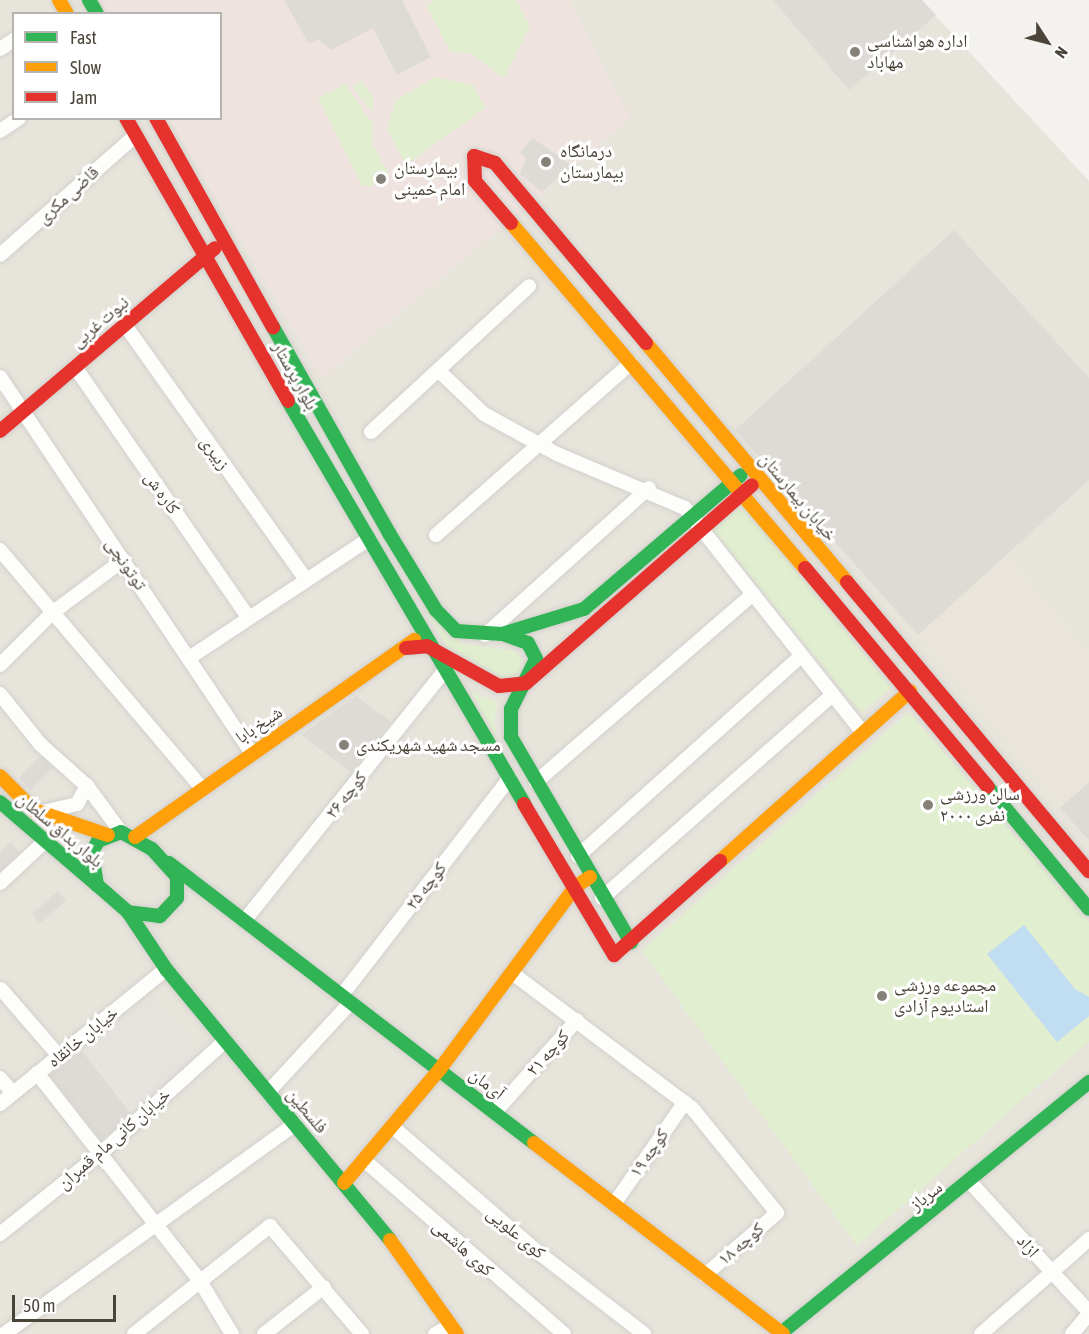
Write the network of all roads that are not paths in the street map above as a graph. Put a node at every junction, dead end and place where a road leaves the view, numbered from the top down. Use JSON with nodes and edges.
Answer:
{"nodes":[{"id":1,"x":15,"y":120,"type":"edge"},
{"id":2,"x":127,"y":120,"type":"edge"},
{"id":3,"x":157,"y":120,"type":"edge"},
{"id":4,"x":0,"y":131,"type":"edge"},
{"id":5,"x":135,"y":135,"type":"junction"},
{"id":6,"x":545,"y":223,"type":"junction"},
{"id":7,"x":525,"y":240,"type":"junction"},
{"id":8,"x":224,"y":241,"type":"junction"},
{"id":9,"x":0,"y":255,"type":"edge"},
{"id":10,"x":206,"y":256,"type":"junction"},
{"id":11,"x":529,"y":286,"type":"dead end"},
{"id":12,"x":124,"y":325,"type":"junction"},
{"id":13,"x":631,"y":363,"type":"junction"},
{"id":14,"x":75,"y":367,"type":"junction"},
{"id":15,"x":438,"y":370,"type":"junction"},
{"id":16,"x":0,"y":377,"type":"edge"},
{"id":17,"x":23,"y":411,"type":"junction"},
{"id":18,"x":0,"y":431,"type":"edge"},
{"id":19,"x":371,"y":432,"type":"dead end"},
{"id":20,"x":538,"y":443,"type":"junction"},
{"id":21,"x":750,"y":468,"type":"junction"},
{"id":22,"x":759,"y":479,"type":"junction"},
{"id":23,"x":649,"y":488,"type":"junction"},
{"id":24,"x":738,"y":488,"type":"junction"},
{"id":25,"x":698,"y":523,"type":"junction"},
{"id":26,"x":436,"y":536,"type":"dead end"},
{"id":27,"x":367,"y":540,"type":"junction"},
{"id":28,"x":0,"y":550,"type":"edge"},
{"id":29,"x":123,"y":560,"type":"junction"},
{"id":30,"x":306,"y":580,"type":"junction"},
{"id":31,"x":753,"y":594,"type":"junction"},
{"id":32,"x":52,"y":613,"type":"junction"},
{"id":33,"x":415,"y":616,"type":"junction"},
{"id":34,"x":249,"y":618,"type":"junction"},
{"id":35,"x":553,"y":623,"type":"junction"},
{"id":36,"x":502,"y":634,"type":"junction"},
{"id":37,"x":485,"y":635,"type":"junction"},
{"id":38,"x":406,"y":648,"type":"junction"},
{"id":39,"x":565,"y":649,"type":"junction"},
{"id":40,"x":435,"y":650,"type":"junction"},
{"id":41,"x":801,"y":656,"type":"junction"},
{"id":42,"x":189,"y":658,"type":"junction"},
{"id":43,"x":0,"y":664,"type":"edge"},
{"id":44,"x":446,"y":669,"type":"junction"},
{"id":45,"x":526,"y":683,"type":"junction"},
{"id":46,"x":910,"y":691,"type":"junction"},
{"id":47,"x":0,"y":694,"type":"edge"},
{"id":48,"x":832,"y":695,"type":"junction"},
{"id":49,"x":863,"y":733,"type":"junction"},
{"id":50,"x":251,"y":752,"type":"junction"},
{"id":51,"x":0,"y":776,"type":"edge"},
{"id":52,"x":510,"y":778,"type":"junction"},
{"id":53,"x":536,"y":782,"type":"junction"},
{"id":54,"x":87,"y":786,"type":"junction"},
{"id":55,"x":200,"y":786,"type":"junction"},
{"id":56,"x":1019,"y":787,"type":"junction"},
{"id":57,"x":0,"y":802,"type":"edge"},
{"id":58,"x":1001,"y":802,"type":"junction"},
{"id":59,"x":34,"y":810,"type":"junction"},
{"id":60,"x":115,"y":834,"type":"junction"},
{"id":61,"x":135,"y":837,"type":"junction"},
{"id":62,"x":43,"y":843,"type":"junction"},
{"id":63,"x":578,"y":856,"type":"junction"},
{"id":64,"x":169,"y":863,"type":"junction"},
{"id":65,"x":1089,"y":871,"type":"edge"},
{"id":66,"x":590,"y":877,"type":"junction"},
{"id":67,"x":0,"y":883,"type":"edge"},
{"id":68,"x":98,"y":885,"type":"junction"},
{"id":69,"x":575,"y":887,"type":"junction"},
{"id":70,"x":602,"y":898,"type":"junction"},
{"id":71,"x":1089,"y":909,"type":"edge"},
{"id":72,"x":128,"y":912,"type":"junction"},
{"id":73,"x":245,"y":920,"type":"junction"},
{"id":74,"x":631,"y":942,"type":"junction"},
{"id":75,"x":166,"y":969,"type":"junction"},
{"id":76,"x":512,"y":973,"type":"junction"},
{"id":77,"x":1,"y":989,"type":"edge"},
{"id":78,"x":347,"y":998,"type":"junction"},
{"id":79,"x":577,"y":1020,"type":"junction"},
{"id":80,"x":225,"y":1041,"type":"junction"},
{"id":81,"x":59,"y":1056,"type":"junction"},
{"id":82,"x":440,"y":1069,"type":"junction"},
{"id":83,"x":37,"y":1073,"type":"junction"},
{"id":84,"x":0,"y":1078,"type":"edge"},
{"id":85,"x":1089,"y":1082,"type":"edge"},
{"id":86,"x":267,"y":1092,"type":"junction"},
{"id":87,"x":13,"y":1093,"type":"junction"},
{"id":88,"x":685,"y":1102,"type":"junction"},
{"id":89,"x":0,"y":1104,"type":"edge"},
{"id":90,"x":495,"y":1112,"type":"junction"},
{"id":91,"x":295,"y":1124,"type":"junction"},
{"id":92,"x":393,"y":1126,"type":"junction"},
{"id":93,"x":100,"y":1154,"type":"junction"},
{"id":94,"x":364,"y":1160,"type":"junction"},
{"id":95,"x":344,"y":1183,"type":"junction"},
{"id":96,"x":971,"y":1183,"type":"junction"},
{"id":97,"x":614,"y":1204,"type":"junction"},
{"id":98,"x":154,"y":1222,"type":"junction"},
{"id":99,"x":0,"y":1234,"type":"edge"},
{"id":100,"x":1089,"y":1239,"type":"edge"},
{"id":101,"x":1052,"y":1272,"type":"junction"},
{"id":102,"x":705,"y":1275,"type":"junction"},
{"id":103,"x":200,"y":1281,"type":"junction"},
{"id":104,"x":324,"y":1287,"type":"junction"},
{"id":105,"x":1089,"y":1313,"type":"edge"},
{"id":106,"x":454,"y":1329,"type":"edge"},
{"id":107,"x":4,"y":1334,"type":"edge"},
{"id":108,"x":134,"y":1334,"type":"edge"},
{"id":109,"x":232,"y":1334,"type":"edge"},
{"id":110,"x":264,"y":1334,"type":"edge"},
{"id":111,"x":362,"y":1334,"type":"edge"},
{"id":112,"x":435,"y":1334,"type":"edge"},
{"id":113,"x":564,"y":1334,"type":"edge"},
{"id":114,"x":644,"y":1334,"type":"edge"},
{"id":115,"x":782,"y":1334,"type":"edge"},
{"id":116,"x":981,"y":1334,"type":"edge"},
{"id":117,"x":1072,"y":1334,"type":"edge"}],
"edges":[{"from":1,"to":4,"type":"street"},
{"from":2,"to":5,"type":"street","name":"بلوار پرستار"},
{"from":3,"to":8,"type":"street"},
{"from":5,"to":9,"type":"street","name":"قاضی مکری"},
{"from":5,"to":10,"type":"street","name":"بلوار پرستار"},
{"from":6,"to":7,"type":"street"},
{"from":6,"to":7,"type":"street","name":"خیابان بیمارستان"},
{"from":6,"to":21,"type":"street","name":"خیابان بیمارستان"},
{"from":7,"to":13,"type":"street"},
{"from":8,"to":10,"type":"street","name":"نبوت غربی"},
{"from":8,"to":37,"type":"street"},
{"from":10,"to":12,"type":"street","name":"نبوت غربی"},
{"from":10,"to":27,"type":"street","name":"بلوار پرستار"},
{"from":11,"to":15,"type":"street"},
{"from":12,"to":14,"type":"street","name":"نبوت غربی"},
{"from":12,"to":30,"type":"street","name":"زبیری"},
{"from":13,"to":20,"type":"street"},
{"from":13,"to":24,"type":"street"},
{"from":14,"to":17,"type":"street","name":"نبوت غربی"},
{"from":14,"to":34,"type":"street","name":"کاره ش"},
{"from":15,"to":19,"type":"street"},
{"from":15,"to":20,"type":"street"},
{"from":16,"to":17,"type":"street","name":"توتونچی"},
{"from":17,"to":18,"type":"street","name":"نبوت غربی"},
{"from":17,"to":29,"type":"street","name":"توتونچی"},
{"from":20,"to":23,"type":"street"},
{"from":20,"to":26,"type":"street"},
{"from":21,"to":22,"type":"street","name":"خیابان بیمارستان"},
{"from":21,"to":24,"type":"street"},
{"from":22,"to":24,"type":"street"},
{"from":22,"to":56,"type":"street","name":"خیابان بیمارستان"},
{"from":23,"to":25,"type":"street"},
{"from":23,"to":37,"type":"street"},
{"from":24,"to":25,"type":"street"},
{"from":24,"to":46,"type":"street"},
{"from":25,"to":31,"type":"street"},
{"from":25,"to":35,"type":"street"},
{"from":25,"to":39,"type":"street"},
{"from":27,"to":30,"type":"street"},
{"from":27,"to":33,"type":"street","name":"بلوار پرستار"},
{"from":28,"to":32,"type":"street"},
{"from":29,"to":32,"type":"street"},
{"from":29,"to":42,"type":"street","name":"توتونچی"},
{"from":30,"to":34,"type":"street"},
{"from":31,"to":41,"type":"street"},
{"from":31,"to":53,"type":"street"},
{"from":32,"to":43,"type":"street"},
{"from":32,"to":55,"type":"street"},
{"from":33,"to":38,"type":"street"},
{"from":33,"to":40,"type":"street","name":"بلوار پرستار"},
{"from":34,"to":42,"type":"street"},
{"from":35,"to":36,"type":"street"},
{"from":35,"to":39,"type":"street"},
{"from":36,"to":37,"type":"street"},
{"from":36,"to":45,"type":"street"},
{"from":38,"to":40,"type":"street"},
{"from":38,"to":50,"type":"street","name":"شیخ بابا"},
{"from":39,"to":45,"type":"street"},
{"from":40,"to":44,"type":"street","name":"بلوار پرستار"},
{"from":40,"to":45,"type":"street"},
{"from":41,"to":48,"type":"street"},
{"from":41,"to":63,"type":"street"},
{"from":42,"to":50,"type":"street","name":"توتونچی"},
{"from":44,"to":52,"type":"street","name":"بلوار پرستار"},
{"from":44,"to":73,"type":"street","name":"کوچه ۲۶"},
{"from":45,"to":53,"type":"street"},
{"from":46,"to":49,"type":"street"},
{"from":46,"to":58,"type":"street"},
{"from":47,"to":54,"type":"street"},
{"from":48,"to":49,"type":"street"},
{"from":48,"to":70,"type":"street"},
{"from":49,"to":74,"type":"street"},
{"from":50,"to":55,"type":"street","name":"شیخ بابا"},
{"from":51,"to":59,"type":"street"},
{"from":52,"to":69,"type":"street","name":"بلوار پرستار"},
{"from":52,"to":78,"type":"street","name":"کوچه ۲۵"},
{"from":53,"to":63,"type":"street"},
{"from":54,"to":59,"type":"street"},
{"from":54,"to":60,"type":"street"},
{"from":55,"to":61,"type":"street","name":"شیخ بابا"},
{"from":56,"to":58,"type":"street"},
{"from":56,"to":65,"type":"street","name":"خیابان بیمارستان"},
{"from":57,"to":62,"type":"street","name":"بلوار بداق سلطان"},
{"from":58,"to":71,"type":"street"},
{"from":59,"to":60,"type":"street"},
{"from":60,"to":61,"type":"street"},
{"from":60,"to":68,"type":"street"},
{"from":61,"to":64,"type":"street"},
{"from":62,"to":67,"type":"street"},
{"from":62,"to":68,"type":"street","name":"بلوار بداق سلطان"},
{"from":63,"to":66,"type":"street"},
{"from":64,"to":72,"type":"street"},
{"from":64,"to":73,"type":"street","name":"آی‌مان"},
{"from":66,"to":69,"type":"street"},
{"from":66,"to":70,"type":"street"},
{"from":68,"to":72,"type":"street"},
{"from":69,"to":74,"type":"street","name":"بلوار پرستار"},
{"from":69,"to":76,"type":"street"},
{"from":70,"to":74,"type":"street"},
{"from":72,"to":75,"type":"street","name":"فلسطین"},
{"from":73,"to":78,"type":"street","name":"آی‌مان"},
{"from":75,"to":80,"type":"street","name":"فلسطین"},
{"from":75,"to":81,"type":"street","name":"خیابان خانقاه"},
{"from":76,"to":79,"type":"street"},
{"from":76,"to":82,"type":"street"},
{"from":77,"to":81,"type":"street"},
{"from":78,"to":82,"type":"street","name":"آی‌مان"},
{"from":78,"to":86,"type":"street","name":"کوچه ۲۵"},
{"from":79,"to":88,"type":"street"},
{"from":79,"to":90,"type":"street","name":"کوچه ۲۱"},
{"from":80,"to":86,"type":"street","name":"فلسطین"},
{"from":80,"to":93,"type":"street","name":"خیابان کانی مام قمبران"},
{"from":81,"to":83,"type":"street","name":"خیابان خانقاه"},
{"from":82,"to":90,"type":"street","name":"آی‌مان"},
{"from":82,"to":92,"type":"street"},
{"from":83,"to":87,"type":"street","name":"خیابان خانقاه"},
{"from":83,"to":93,"type":"street"},
{"from":84,"to":87,"type":"street"},
{"from":85,"to":96,"type":"street","name":"سرباز"},
{"from":86,"to":91,"type":"street","name":"فلسطین"},
{"from":87,"to":89,"type":"street","name":"خیابان خانقاه"},
{"from":88,"to":97,"type":"street","name":"کوچه ۱۹"},
{"from":88,"to":102,"type":"street","name":"کوچه ۱۸"},
{"from":90,"to":97,"type":"street","name":"آی‌مان"},
{"from":91,"to":95,"type":"street","name":"فلسطین"},
{"from":91,"to":98,"type":"street"},
{"from":92,"to":94,"type":"street"},
{"from":92,"to":114,"type":"street","name":"کوی علویی"},
{"from":93,"to":98,"type":"street"},
{"from":93,"to":99,"type":"street","name":"خیابان کانی مام قمبران"},
{"from":94,"to":95,"type":"street"},
{"from":94,"to":113,"type":"street","name":"کوی هاشمی"},
{"from":95,"to":106,"type":"street","name":"فلسطین"},
{"from":96,"to":101,"type":"street","name":"ازاد"},
{"from":96,"to":115,"type":"street","name":"سرباز"},
{"from":97,"to":102,"type":"street","name":"آی‌مان"},
{"from":98,"to":103,"type":"street"},
{"from":98,"to":107,"type":"street"},
{"from":100,"to":101,"type":"street","name":"ازاد"},
{"from":101,"to":105,"type":"street"},
{"from":101,"to":116,"type":"street"},
{"from":102,"to":115,"type":"street","name":"آی‌مان"},
{"from":103,"to":104,"type":"street"},
{"from":103,"to":108,"type":"street"},
{"from":103,"to":109,"type":"street"},
{"from":104,"to":110,"type":"street"},
{"from":104,"to":111,"type":"street"},
{"from":105,"to":117,"type":"street"},
{"from":106,"to":112,"type":"street"}]}
